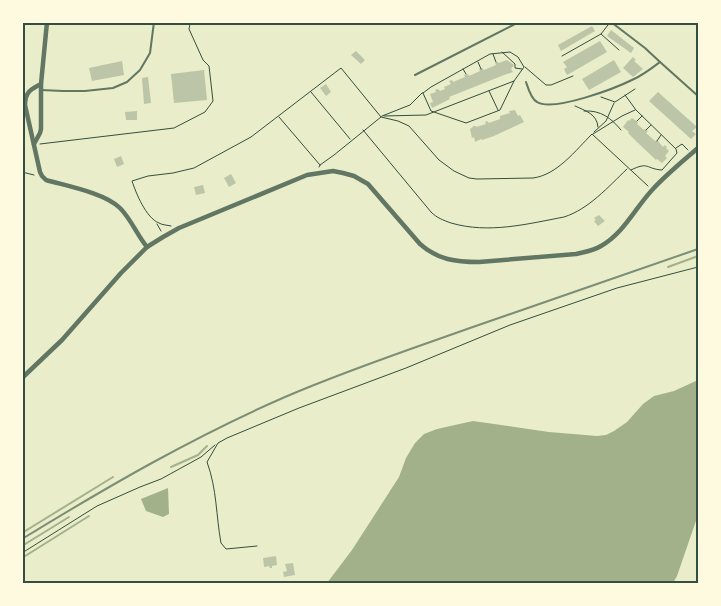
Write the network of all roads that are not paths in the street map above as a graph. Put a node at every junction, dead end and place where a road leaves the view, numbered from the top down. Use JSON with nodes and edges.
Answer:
{"nodes":[{"id":1,"x":47,"y":22,"type":"edge"},
{"id":2,"x":154,"y":22,"type":"edge"},
{"id":3,"x":519,"y":22,"type":"edge"},
{"id":4,"x":611,"y":22,"type":"edge"},
{"id":5,"x":660,"y":62,"type":"junction"},
{"id":6,"x":415,"y":75,"type":"dead end"},
{"id":7,"x":526,"y":82,"type":"dead end"},
{"id":8,"x":42,"y":84,"type":"junction"},
{"id":9,"x":42,"y":90,"type":"junction"},
{"id":10,"x":698,"y":96,"type":"edge"},
{"id":11,"x":34,"y":144,"type":"junction"},
{"id":12,"x":698,"y":148,"type":"edge"},
{"id":13,"x":147,"y":247,"type":"junction"},
{"id":14,"x":22,"y":378,"type":"edge"}],
"edges":[{"from":1,"to":8,"type":"street"},
{"from":2,"to":9,"type":"lane"},
{"from":3,"to":6,"type":"lane"},
{"from":4,"to":5,"type":"lane"},
{"from":5,"to":7,"type":"lane"},
{"from":5,"to":10,"type":"lane"},
{"from":8,"to":9,"type":"street"},
{"from":8,"to":11,"type":"street"},
{"from":9,"to":11,"type":"street"},
{"from":11,"to":13,"type":"street"},
{"from":12,"to":13,"type":"street"},
{"from":13,"to":14,"type":"street"}]}
